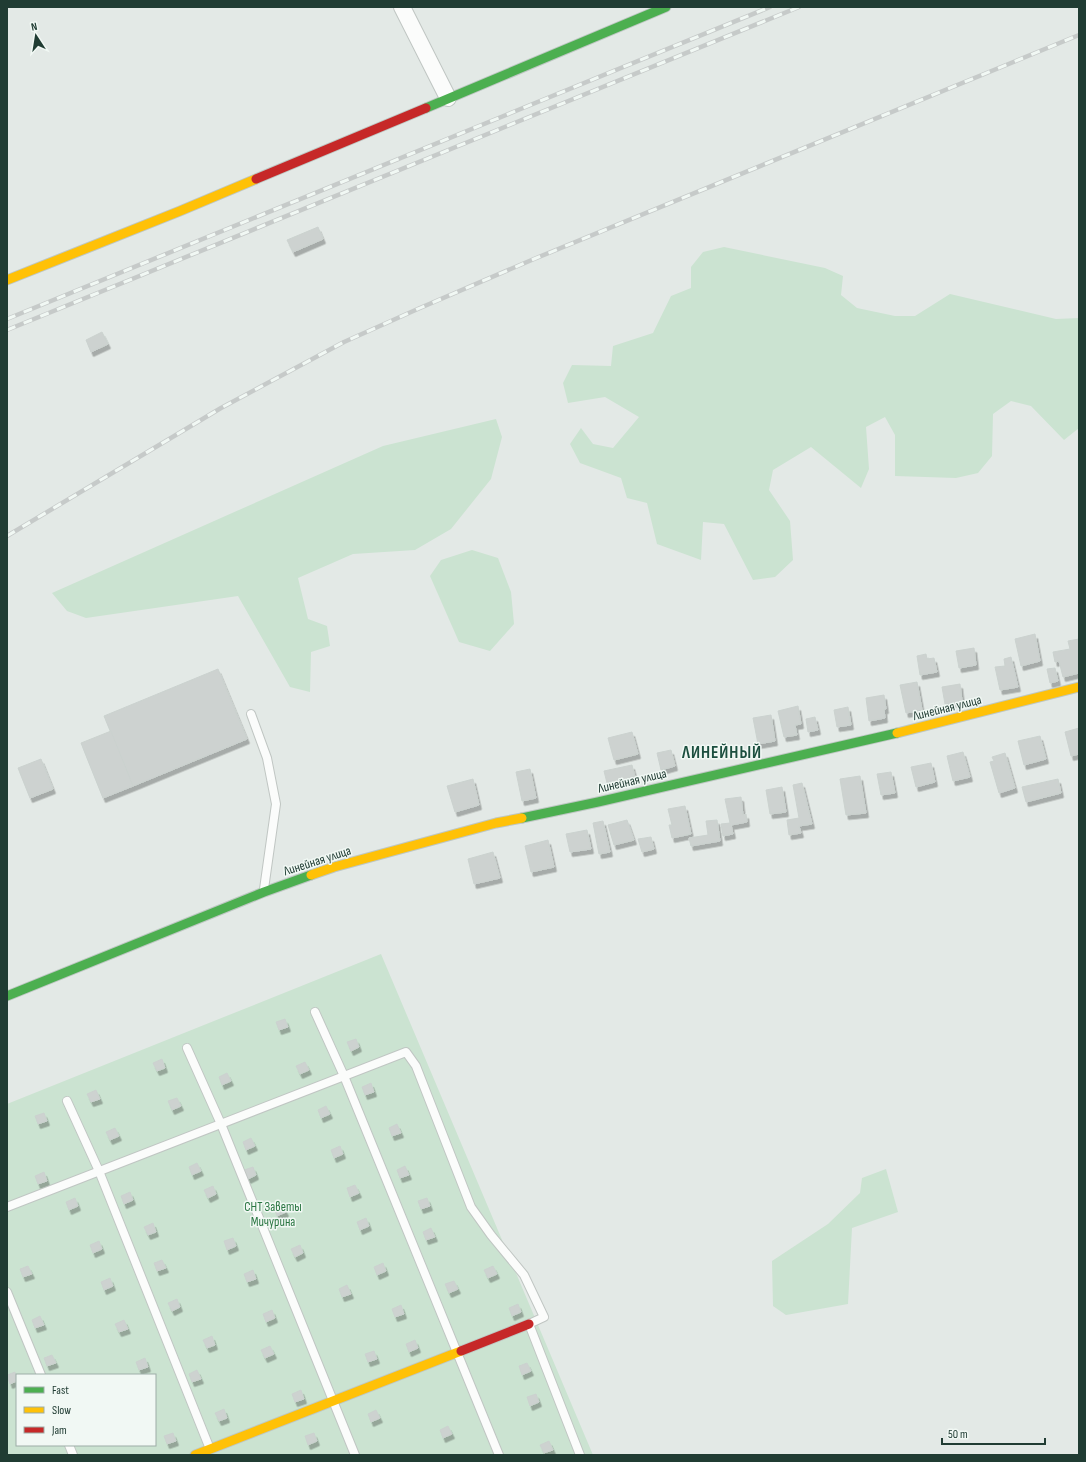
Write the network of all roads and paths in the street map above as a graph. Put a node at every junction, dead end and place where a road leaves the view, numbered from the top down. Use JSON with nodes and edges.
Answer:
{"nodes":[{"id":1,"x":402,"y":7,"type":"edge"},
{"id":2,"x":666,"y":7,"type":"edge"},
{"id":3,"x":448,"y":98,"type":"junction"},
{"id":4,"x":7,"y":280,"type":"edge"},
{"id":5,"x":1079,"y":687,"type":"edge"},
{"id":6,"x":252,"y":714,"type":"dead end"},
{"id":7,"x":264,"y":892,"type":"junction"},
{"id":8,"x":7,"y":996,"type":"edge"},
{"id":9,"x":314,"y":1012,"type":"dead end"},
{"id":10,"x":187,"y":1048,"type":"dead end"},
{"id":11,"x":344,"y":1076,"type":"junction"},
{"id":12,"x":67,"y":1101,"type":"dead end"},
{"id":13,"x":221,"y":1124,"type":"junction"},
{"id":14,"x":99,"y":1171,"type":"junction"},
{"id":15,"x":7,"y":1207,"type":"edge"},
{"id":16,"x":7,"y":1292,"type":"edge"},
{"id":17,"x":528,"y":1324,"type":"junction"},
{"id":18,"x":457,"y":1352,"type":"junction"},
{"id":19,"x":41,"y":1374,"type":"edge"},
{"id":20,"x":333,"y":1401,"type":"junction"},
{"id":21,"x":211,"y":1452,"type":"edge"},
{"id":22,"x":195,"y":1455,"type":"edge"},
{"id":23,"x":355,"y":1455,"type":"edge"},
{"id":24,"x":499,"y":1455,"type":"edge"},
{"id":25,"x":580,"y":1455,"type":"edge"}],
"edges":[{"from":1,"to":3,"type":"street"},
{"from":2,"to":3,"type":"street"},
{"from":3,"to":4,"type":"street"},
{"from":5,"to":7,"type":"street","name":"Линейная улица"},
{"from":6,"to":7,"type":"lane"},
{"from":7,"to":8,"type":"street","name":"Линейная улица"},
{"from":9,"to":11,"type":"lane"},
{"from":10,"to":13,"type":"lane"},
{"from":11,"to":13,"type":"lane"},
{"from":11,"to":17,"type":"lane"},
{"from":11,"to":18,"type":"lane"},
{"from":12,"to":14,"type":"lane"},
{"from":13,"to":14,"type":"lane"},
{"from":13,"to":20,"type":"lane"},
{"from":14,"to":15,"type":"lane"},
{"from":14,"to":21,"type":"lane"},
{"from":16,"to":19,"type":"lane"},
{"from":17,"to":18,"type":"street"},
{"from":17,"to":25,"type":"lane"},
{"from":18,"to":20,"type":"street"},
{"from":18,"to":24,"type":"lane"},
{"from":20,"to":21,"type":"street"},
{"from":20,"to":23,"type":"lane"},
{"from":21,"to":22,"type":"street"}]}
